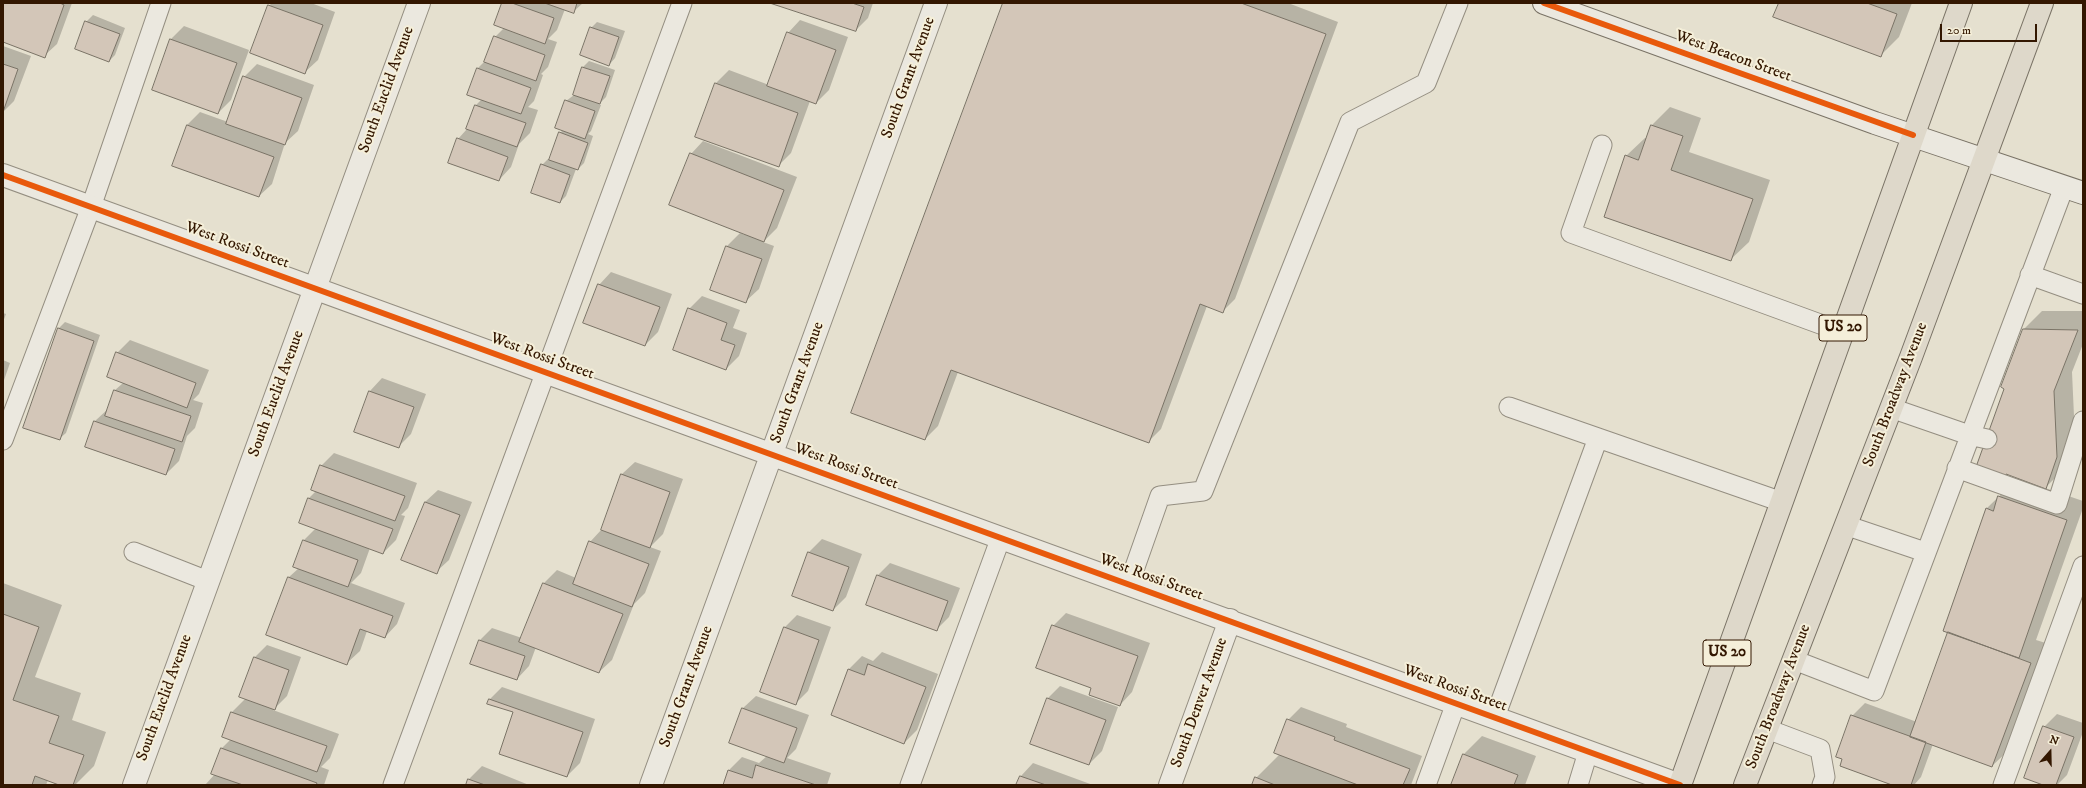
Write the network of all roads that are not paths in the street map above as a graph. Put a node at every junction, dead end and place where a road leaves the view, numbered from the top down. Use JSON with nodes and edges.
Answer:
{"nodes":[{"id":1,"x":161,"y":3,"type":"edge"},
{"id":2,"x":419,"y":3,"type":"edge"},
{"id":3,"x":682,"y":3,"type":"edge"},
{"id":4,"x":936,"y":3,"type":"edge"},
{"id":5,"x":1458,"y":3,"type":"edge"},
{"id":6,"x":1544,"y":3,"type":"edge"},
{"id":7,"x":1961,"y":3,"type":"edge"},
{"id":8,"x":2042,"y":3,"type":"edge"},
{"id":9,"x":1913,"y":136,"type":"junction"},
{"id":10,"x":1602,"y":145,"type":"dead end"},
{"id":11,"x":1985,"y":160,"type":"junction"},
{"id":12,"x":3,"y":175,"type":"edge"},
{"id":13,"x":2073,"y":190,"type":"edge"},
{"id":14,"x":90,"y":207,"type":"junction"},
{"id":15,"x":2030,"y":275,"type":"junction"},
{"id":16,"x":315,"y":289,"type":"junction"},
{"id":17,"x":2083,"y":294,"type":"edge"},
{"id":18,"x":1842,"y":332,"type":"junction"},
{"id":19,"x":544,"y":372,"type":"junction"},
{"id":20,"x":1509,"y":407,"type":"dead end"},
{"id":21,"x":1891,"y":408,"type":"junction"},
{"id":22,"x":2083,"y":421,"type":"edge"},
{"id":23,"x":1978,"y":437,"type":"junction"},
{"id":24,"x":1598,"y":438,"type":"junction"},
{"id":25,"x":3,"y":440,"type":"edge"},
{"id":26,"x":772,"y":455,"type":"junction"},
{"id":27,"x":1957,"y":468,"type":"junction"},
{"id":28,"x":1782,"y":502,"type":"junction"},
{"id":29,"x":1845,"y":525,"type":"junction"},
{"id":30,"x":1001,"y":537,"type":"junction"},
{"id":31,"x":134,"y":552,"type":"dead end"},
{"id":32,"x":1925,"y":552,"type":"junction"},
{"id":33,"x":2083,"y":566,"type":"edge"},
{"id":34,"x":208,"y":581,"type":"junction"},
{"id":35,"x":1129,"y":584,"type":"junction"},
{"id":36,"x":1230,"y":620,"type":"junction"},
{"id":37,"x":1794,"y":660,"type":"junction"},
{"id":38,"x":1456,"y":703,"type":"junction"},
{"id":39,"x":1495,"y":717,"type":"junction"},
{"id":40,"x":1766,"y":729,"type":"junction"},
{"id":41,"x":1588,"y":752,"type":"junction"},
{"id":42,"x":134,"y":785,"type":"edge"},
{"id":43,"x":393,"y":785,"type":"edge"},
{"id":44,"x":651,"y":785,"type":"edge"},
{"id":45,"x":910,"y":785,"type":"edge"},
{"id":46,"x":1170,"y":785,"type":"edge"},
{"id":47,"x":1426,"y":785,"type":"edge"},
{"id":48,"x":1578,"y":785,"type":"edge"},
{"id":49,"x":1680,"y":785,"type":"edge"},
{"id":50,"x":1745,"y":785,"type":"edge"},
{"id":51,"x":1822,"y":785,"type":"edge"},
{"id":52,"x":2003,"y":785,"type":"edge"}],
"edges":[{"from":1,"to":14,"type":"lane"},
{"from":2,"to":16,"type":"street","name":"South Euclid Avenue"},
{"from":3,"to":19,"type":"lane"},
{"from":4,"to":26,"type":"street","name":"South Grant Avenue"},
{"from":5,"to":35,"type":"lane"},
{"from":6,"to":9,"type":"street","name":"West Beacon Street"},
{"from":7,"to":9,"type":"main road","number":"US 20"},
{"from":8,"to":11,"type":"main road","name":"South Broadway Avenue"},
{"from":9,"to":11,"type":"street","name":"West Beacon Street"},
{"from":9,"to":18,"type":"main road","number":"US 20"},
{"from":10,"to":18,"type":"lane"},
{"from":11,"to":13,"type":"street","name":"West Beacon Street"},
{"from":11,"to":21,"type":"main road","name":"South Broadway Avenue"},
{"from":12,"to":14,"type":"street","name":"West Rossi Street"},
{"from":13,"to":15,"type":"lane"},
{"from":14,"to":16,"type":"street","name":"West Rossi Street"},
{"from":14,"to":25,"type":"lane"},
{"from":15,"to":17,"type":"lane"},
{"from":15,"to":23,"type":"lane"},
{"from":16,"to":19,"type":"street","name":"West Rossi Street"},
{"from":16,"to":34,"type":"street","name":"South Euclid Avenue"},
{"from":18,"to":28,"type":"main road","number":"US 20"},
{"from":19,"to":26,"type":"street","name":"West Rossi Street"},
{"from":19,"to":43,"type":"lane"},
{"from":20,"to":24,"type":"lane"},
{"from":21,"to":23,"type":"lane"},
{"from":21,"to":29,"type":"main road","name":"South Broadway Avenue"},
{"from":22,"to":27,"type":"lane"},
{"from":23,"to":27,"type":"lane"},
{"from":24,"to":28,"type":"lane"},
{"from":24,"to":39,"type":"lane"},
{"from":26,"to":30,"type":"street","name":"West Rossi Street"},
{"from":26,"to":44,"type":"street","name":"South Grant Avenue"},
{"from":27,"to":32,"type":"lane"},
{"from":28,"to":49,"type":"main road","number":"US 20"},
{"from":29,"to":32,"type":"lane"},
{"from":29,"to":37,"type":"main road","name":"South Broadway Avenue"},
{"from":30,"to":35,"type":"street","name":"West Rossi Street"},
{"from":30,"to":45,"type":"lane"},
{"from":31,"to":34,"type":"lane"},
{"from":32,"to":37,"type":"lane"},
{"from":33,"to":52,"type":"lane"},
{"from":34,"to":42,"type":"street","name":"South Euclid Avenue"},
{"from":35,"to":36,"type":"street","name":"West Rossi Street"},
{"from":36,"to":38,"type":"street","name":"West Rossi Street"},
{"from":36,"to":46,"type":"street","name":"South Denver Avenue"},
{"from":37,"to":40,"type":"main road","name":"South Broadway Avenue"},
{"from":38,"to":39,"type":"street","name":"West Rossi Street"},
{"from":38,"to":47,"type":"lane"},
{"from":39,"to":41,"type":"street","name":"West Rossi Street"},
{"from":40,"to":50,"type":"main road","name":"South Broadway Avenue"},
{"from":40,"to":51,"type":"lane"},
{"from":41,"to":48,"type":"lane"},
{"from":41,"to":49,"type":"street","name":"West Rossi Street"}]}
